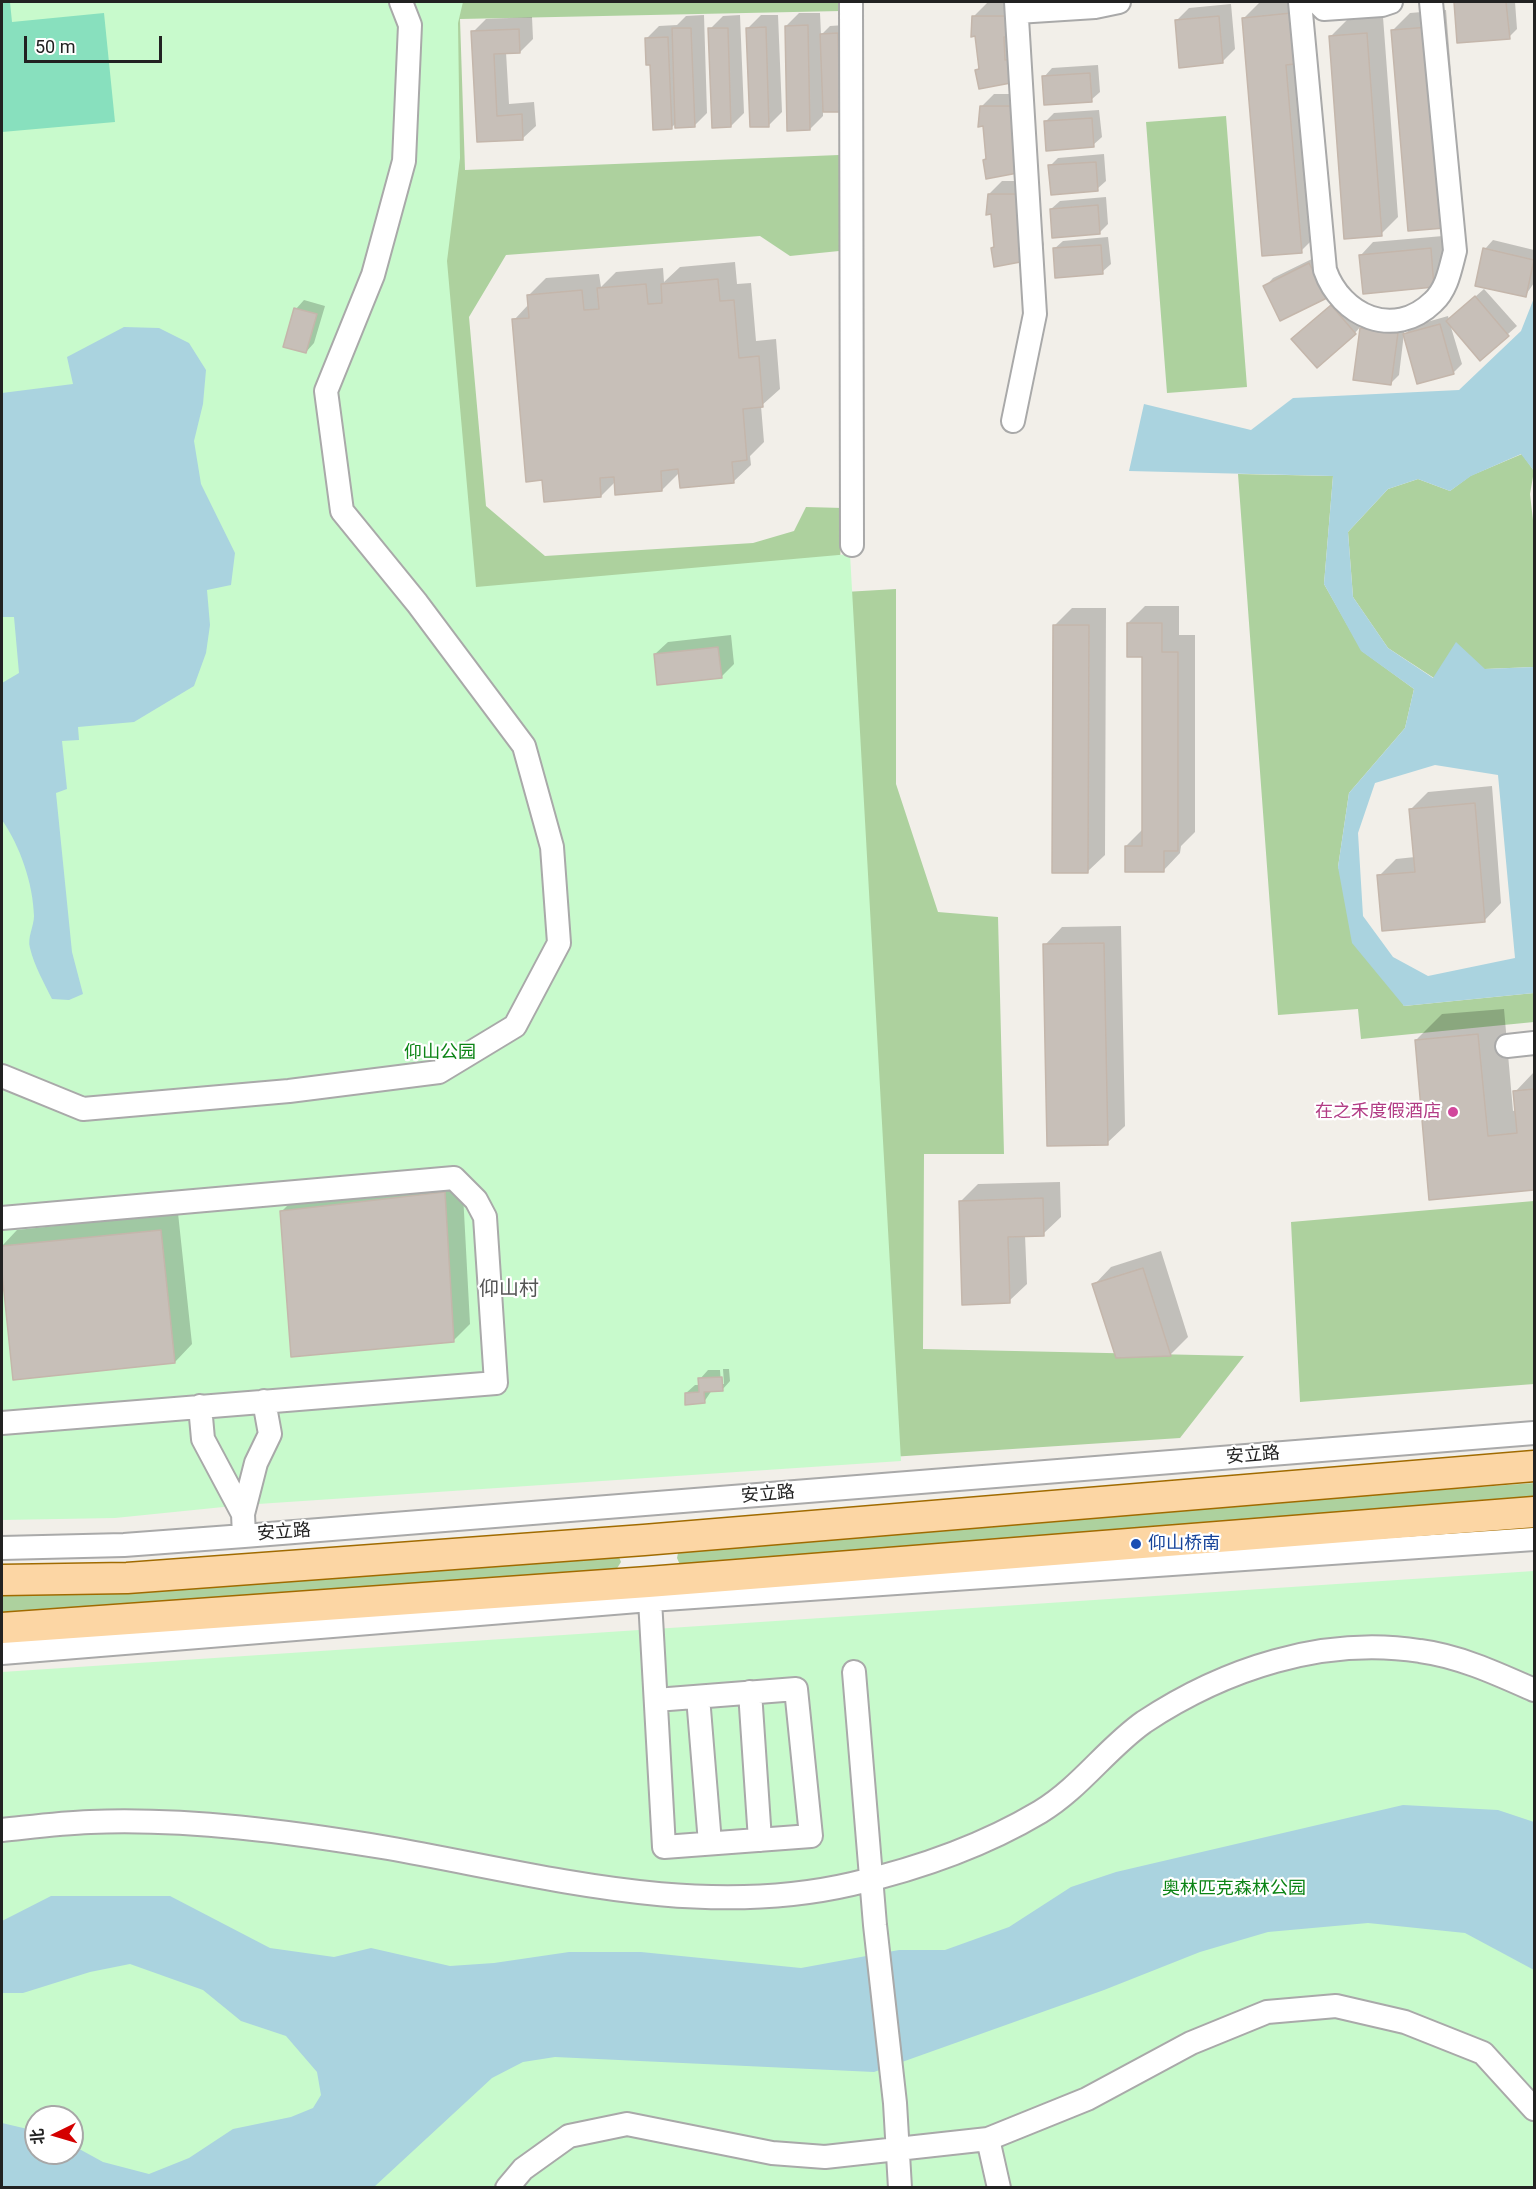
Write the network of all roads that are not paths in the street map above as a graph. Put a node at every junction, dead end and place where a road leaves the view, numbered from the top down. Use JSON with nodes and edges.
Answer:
{"nodes":[{"id":1,"x":401,"y":2,"type":"edge"},
{"id":2,"x":851,"y":2,"type":"edge"},
{"id":3,"x":1119,"y":2,"type":"edge"},
{"id":4,"x":1300,"y":2,"type":"edge"},
{"id":5,"x":1317,"y":2,"type":"edge"},
{"id":6,"x":1391,"y":2,"type":"edge"},
{"id":7,"x":1431,"y":2,"type":"edge"},
{"id":8,"x":1017,"y":7,"type":"edge"},
{"id":9,"x":1013,"y":421,"type":"dead end"},
{"id":10,"x":852,"y":545,"type":"dead end"},
{"id":11,"x":1534,"y":1043,"type":"edge"},
{"id":12,"x":1507,"y":1046,"type":"dead end"},
{"id":13,"x":2,"y":1076,"type":"edge"},
{"id":14,"x":2,"y":1218,"type":"edge"},
{"id":15,"x":264,"y":1401,"type":"junction"},
{"id":16,"x":200,"y":1406,"type":"junction"},
{"id":17,"x":2,"y":1423,"type":"edge"},
{"id":18,"x":1534,"y":1433,"type":"edge"},
{"id":19,"x":1534,"y":1466,"type":"edge"},
{"id":20,"x":1534,"y":1512,"type":"edge"},
{"id":21,"x":244,"y":1525,"type":"junction"},
{"id":22,"x":1534,"y":1539,"type":"edge"},
{"id":23,"x":2,"y":1548,"type":"edge"},
{"id":24,"x":2,"y":1580,"type":"edge"},
{"id":25,"x":650,"y":1600,"type":"junction"},
{"id":26,"x":2,"y":1628,"type":"edge"},
{"id":27,"x":2,"y":1653,"type":"edge"},
{"id":28,"x":854,"y":1672,"type":"dead end"},
{"id":29,"x":1534,"y":1690,"type":"edge"},
{"id":30,"x":750,"y":1692,"type":"junction"},
{"id":31,"x":698,"y":1696,"type":"junction"},
{"id":32,"x":656,"y":1700,"type":"junction"},
{"id":33,"x":2,"y":1830,"type":"edge"},
{"id":34,"x":760,"y":1840,"type":"junction"},
{"id":35,"x":710,"y":1843,"type":"junction"},
{"id":36,"x":872,"y":1878,"type":"junction"},
{"id":37,"x":1534,"y":2109,"type":"edge"},
{"id":38,"x":988,"y":2139,"type":"junction"},
{"id":39,"x":898,"y":2149,"type":"junction"},
{"id":40,"x":507,"y":2187,"type":"edge"},
{"id":41,"x":900,"y":2187,"type":"edge"},
{"id":42,"x":999,"y":2187,"type":"edge"}],
"edges":[{"from":1,"to":13,"type":"street"},
{"from":2,"to":10,"type":"street"},
{"from":3,"to":8,"type":"street"},
{"from":4,"to":7,"type":"street"},
{"from":5,"to":6,"type":"street"},
{"from":8,"to":9,"type":"street"},
{"from":11,"to":12,"type":"street"},
{"from":14,"to":15,"type":"street"},
{"from":15,"to":16,"type":"street"},
{"from":15,"to":21,"type":"street"},
{"from":16,"to":17,"type":"street"},
{"from":16,"to":21,"type":"street"},
{"from":18,"to":21,"type":"street","name":"安立路"},
{"from":19,"to":24,"type":"main road","name":"安立路"},
{"from":20,"to":26,"type":"main road"},
{"from":21,"to":23,"type":"street","name":"安立路"},
{"from":22,"to":25,"type":"street"},
{"from":25,"to":27,"type":"street"},
{"from":25,"to":32,"type":"street"},
{"from":28,"to":36,"type":"street"},
{"from":29,"to":36,"type":"street"},
{"from":30,"to":31,"type":"street"},
{"from":30,"to":34,"type":"street"},
{"from":30,"to":34,"type":"street"},
{"from":31,"to":32,"type":"street"},
{"from":31,"to":35,"type":"street"},
{"from":32,"to":35,"type":"street"},
{"from":33,"to":36,"type":"street"},
{"from":34,"to":35,"type":"street"},
{"from":36,"to":39,"type":"street"},
{"from":37,"to":38,"type":"street"},
{"from":38,"to":39,"type":"street"},
{"from":38,"to":42,"type":"street"},
{"from":39,"to":40,"type":"street"},
{"from":39,"to":41,"type":"street"}]}
